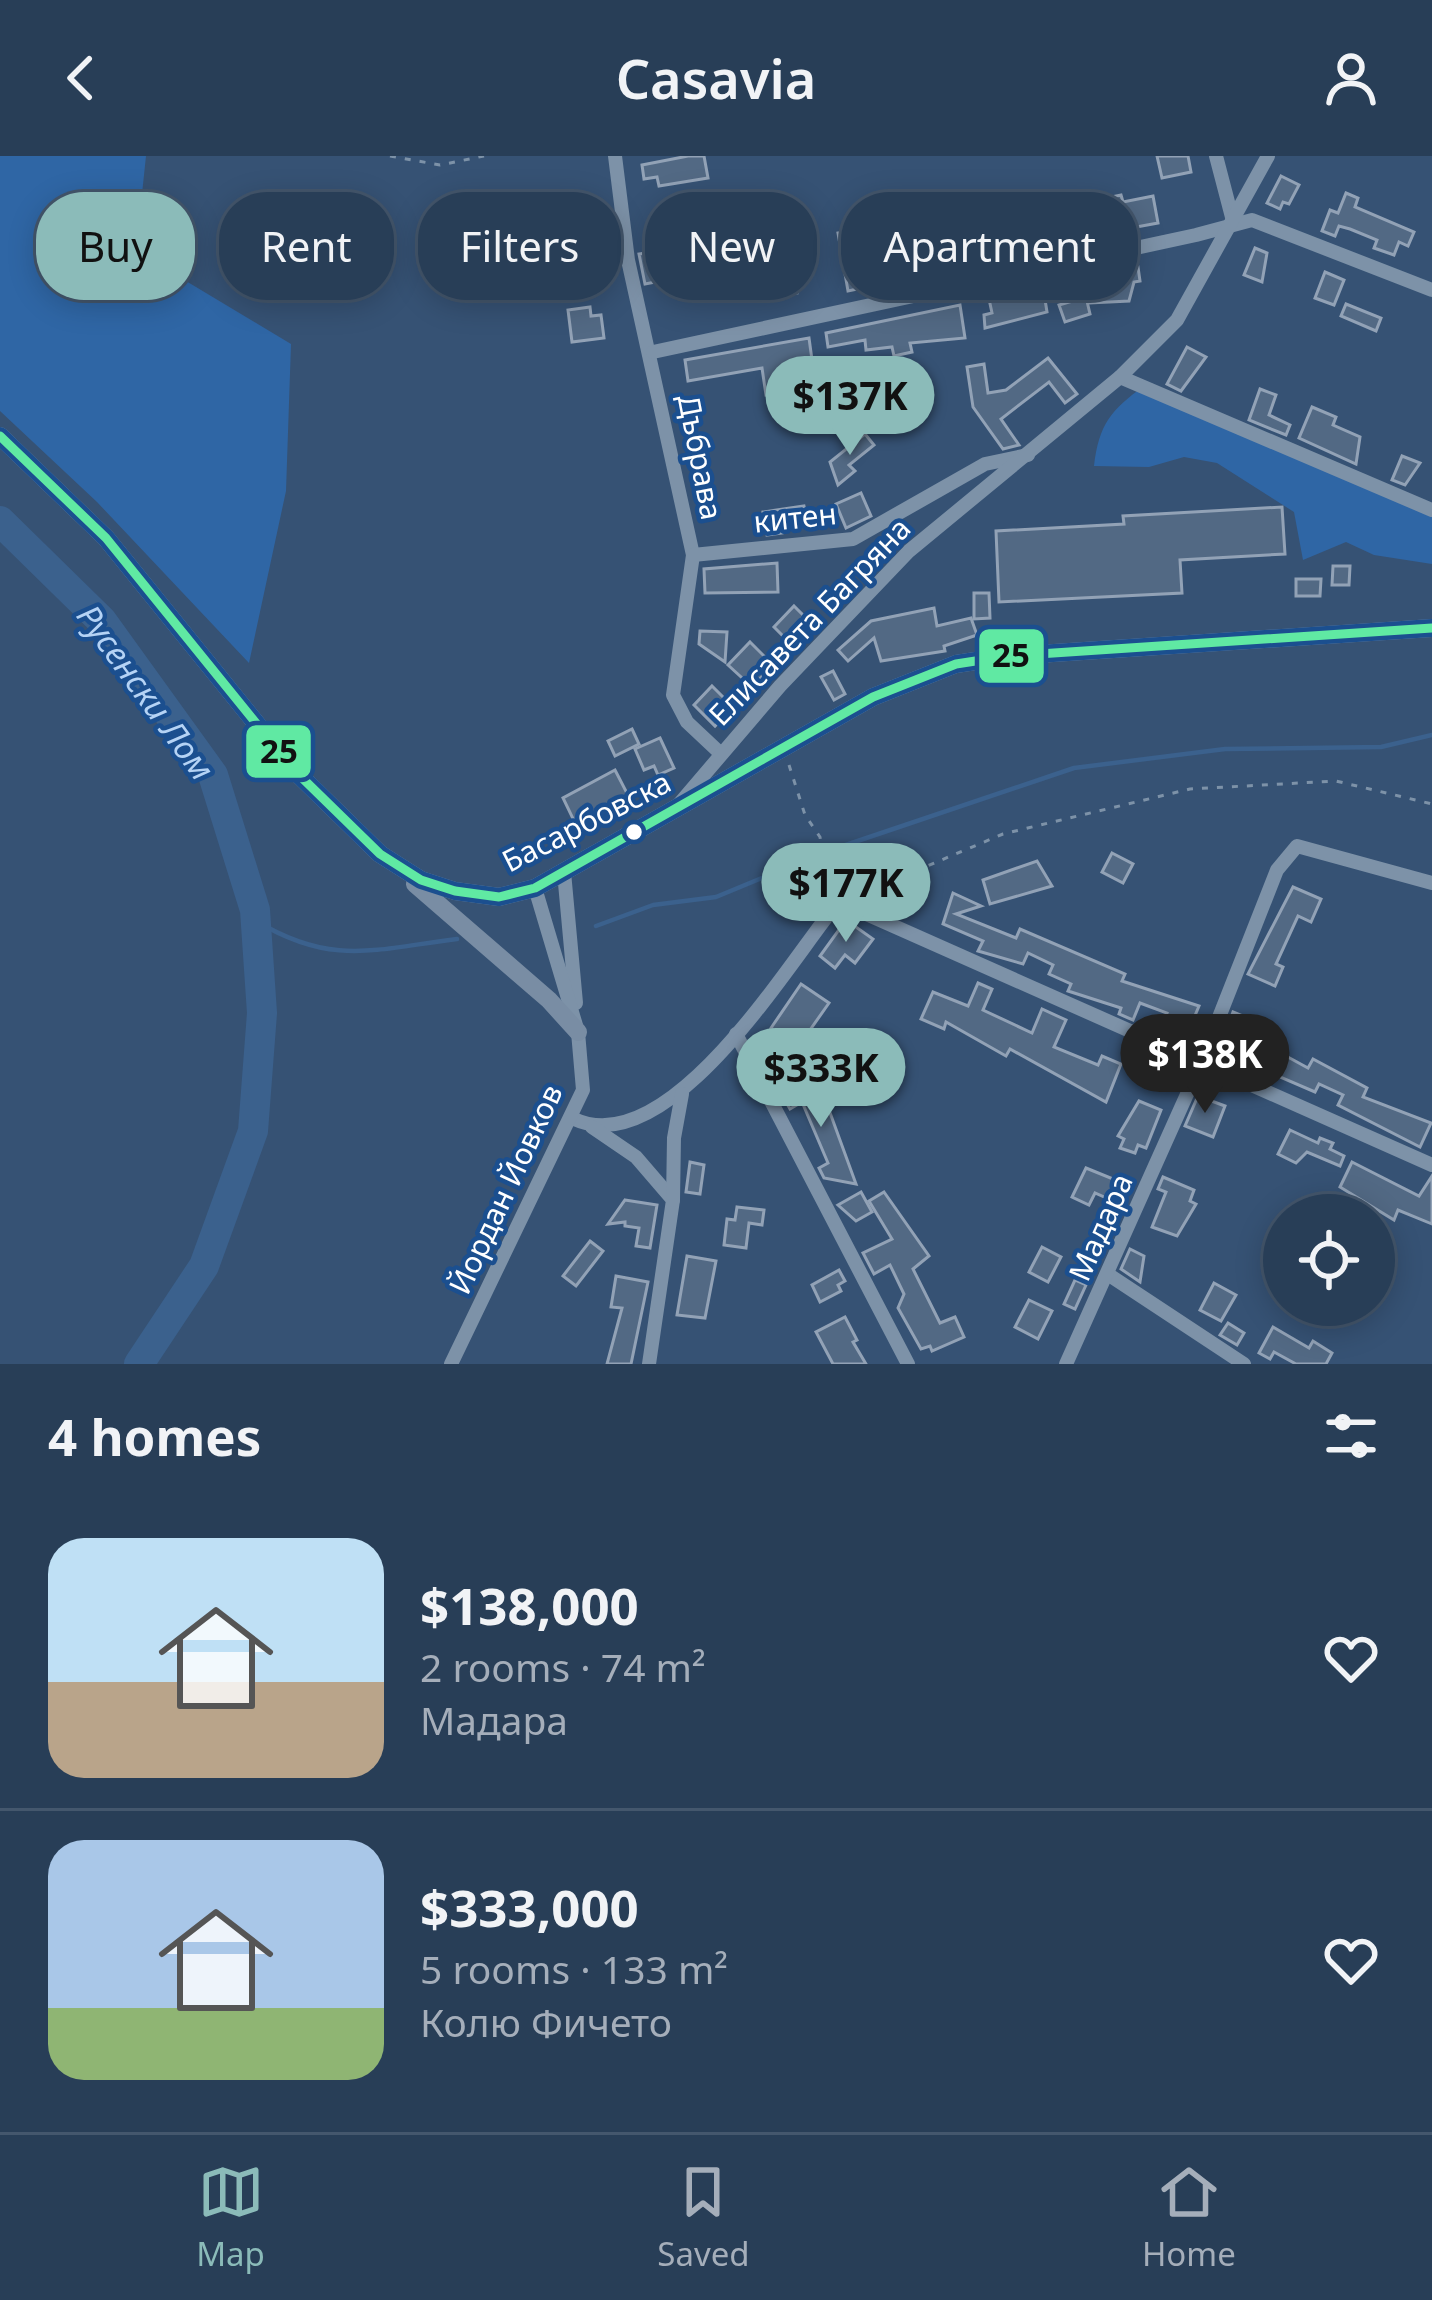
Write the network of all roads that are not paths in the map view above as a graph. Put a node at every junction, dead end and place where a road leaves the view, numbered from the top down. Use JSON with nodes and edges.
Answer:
{"nodes":[{"id":1,"x":615,"y":156,"type":"edge"},
{"id":2,"x":1216,"y":156,"type":"edge"},
{"id":3,"x":1268,"y":156,"type":"edge"},
{"id":4,"x":1233,"y":221,"type":"junction"},
{"id":5,"x":1432,"y":290,"type":"edge"},
{"id":6,"x":652,"y":352,"type":"junction"},
{"id":7,"x":1120,"y":377,"type":"junction"},
{"id":8,"x":0,"y":436,"type":"edge"},
{"id":9,"x":1028,"y":454,"type":"junction"},
{"id":10,"x":1432,"y":510,"type":"edge"},
{"id":11,"x":692,"y":555,"type":"junction"},
{"id":12,"x":1432,"y":628,"type":"edge"},
{"id":13,"x":720,"y":753,"type":"junction"},
{"id":14,"x":675,"y":809,"type":"junction"},
{"id":15,"x":380,"y":854,"type":"junction"},
{"id":16,"x":564,"y":872,"type":"junction"},
{"id":17,"x":888,"y":883,"type":"road end"},
{"id":18,"x":1432,"y":883,"type":"edge"},
{"id":19,"x":535,"y":888,"type":"junction"},
{"id":20,"x":859,"y":909,"type":"junction"},
{"id":21,"x":578,"y":1032,"type":"junction"},
{"id":22,"x":736,"y":1034,"type":"junction"},
{"id":23,"x":1201,"y":1063,"type":"junction"},
{"id":24,"x":682,"y":1094,"type":"junction"},
{"id":25,"x":574,"y":1118,"type":"junction"},
{"id":26,"x":592,"y":1127,"type":"junction"},
{"id":27,"x":1432,"y":1165,"type":"edge"},
{"id":28,"x":673,"y":1200,"type":"junction"},
{"id":29,"x":1109,"y":1275,"type":"junction"},
{"id":30,"x":451,"y":1364,"type":"edge"},
{"id":31,"x":649,"y":1364,"type":"edge"},
{"id":32,"x":908,"y":1364,"type":"edge"},
{"id":33,"x":1066,"y":1364,"type":"edge"},
{"id":34,"x":1244,"y":1364,"type":"edge"}],
"edges":[{"from":1,"to":6,"type":"street","name":"Дъбрава"},
{"from":2,"to":4,"type":"street"},
{"from":3,"to":4,"type":"street","name":"Елисавета Багряна"},
{"from":4,"to":5,"type":"street"},
{"from":4,"to":6,"type":"street"},
{"from":4,"to":7,"type":"street","name":"Елисавета Багряна"},
{"from":6,"to":11,"type":"street","name":"Дъбрава"},
{"from":7,"to":9,"type":"street","name":"Елисавета Багряна"},
{"from":7,"to":10,"type":"street"},
{"from":8,"to":15,"type":"street","name":"Басарбовска"},
{"from":9,"to":11,"type":"street","name":"китен"},
{"from":9,"to":13,"type":"street","name":"Елисавета Багряна"},
{"from":11,"to":13,"type":"street","name":"Дъбрава"},
{"from":12,"to":14,"type":"street","name":"Басарбовска"},
{"from":13,"to":14,"type":"street","name":"Елисавета Багряна"},
{"from":14,"to":16,"type":"street","name":"Басарбовска"},
{"from":15,"to":19,"type":"street","name":"Басарбовска"},
{"from":15,"to":21,"type":"street"},
{"from":16,"to":19,"type":"street","name":"Басарбовска"},
{"from":16,"to":21,"type":"street"},
{"from":17,"to":20,"type":"street"},
{"from":18,"to":23,"type":"street","name":"Мадара"},
{"from":19,"to":21,"type":"street"},
{"from":20,"to":22,"type":"street"},
{"from":20,"to":23,"type":"street"},
{"from":21,"to":25,"type":"street","name":"Йордан Йовков"},
{"from":22,"to":24,"type":"street"},
{"from":22,"to":32,"type":"street"},
{"from":23,"to":27,"type":"street"},
{"from":23,"to":29,"type":"street","name":"Мадара"},
{"from":24,"to":26,"type":"street"},
{"from":24,"to":28,"type":"street"},
{"from":25,"to":26,"type":"street"},
{"from":25,"to":30,"type":"street","name":"Йордан Йовков"},
{"from":26,"to":28,"type":"street"},
{"from":28,"to":31,"type":"street"},
{"from":29,"to":33,"type":"street","name":"Мадара"},
{"from":29,"to":34,"type":"street"}]}
